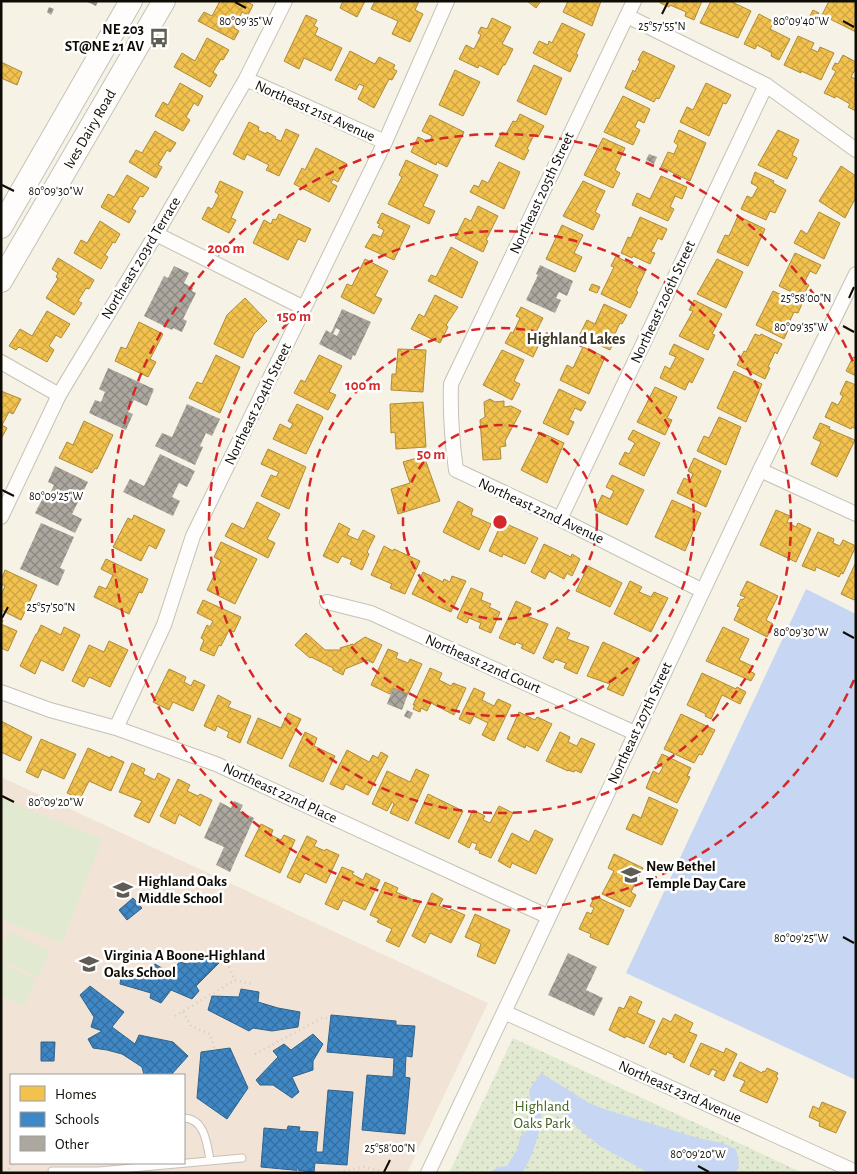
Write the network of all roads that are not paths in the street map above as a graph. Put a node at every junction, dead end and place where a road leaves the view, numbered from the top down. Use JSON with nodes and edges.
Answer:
{"nodes":[{"id":1,"x":131,"y":1,"type":"edge"},
{"id":2,"x":164,"y":1,"type":"edge"},
{"id":3,"x":286,"y":1,"type":"edge"},
{"id":4,"x":634,"y":1,"type":"edge"},
{"id":5,"x":447,"y":2,"type":"edge"},
{"id":6,"x":626,"y":16,"type":"junction"},
{"id":7,"x":246,"y":79,"type":"junction"},
{"id":8,"x":766,"y":84,"type":"junction"},
{"id":9,"x":385,"y":142,"type":"junction"},
{"id":10,"x":856,"y":150,"type":"edge"},
{"id":11,"x":1,"y":227,"type":"edge"},
{"id":12,"x":156,"y":234,"type":"junction"},
{"id":13,"x":856,"y":274,"type":"edge"},
{"id":14,"x":1,"y":281,"type":"edge"},
{"id":15,"x":304,"y":308,"type":"junction"},
{"id":16,"x":1,"y":362,"type":"edge"},
{"id":17,"x":451,"y":384,"type":"joint"},
{"id":18,"x":59,"y":395,"type":"junction"},
{"id":19,"x":760,"y":470,"type":"junction"},
{"id":20,"x":856,"y":514,"type":"edge"},
{"id":21,"x":1,"y":517,"type":"edge"},
{"id":22,"x":560,"y":519,"type":"junction"},
{"id":23,"x":703,"y":590,"type":"junction"},
{"id":24,"x":327,"y":602,"type":"dead end"},
{"id":25,"x":1,"y":692,"type":"edge"},
{"id":26,"x":116,"y":728,"type":"junction"},
{"id":27,"x":635,"y":733,"type":"junction"},
{"id":28,"x":549,"y":917,"type":"junction"},
{"id":29,"x":504,"y":1012,"type":"junction"},
{"id":30,"x":185,"y":1118,"type":"edge"},
{"id":31,"x":242,"y":1158,"type":"dead end"},
{"id":32,"x":210,"y":1160,"type":"junction"},
{"id":33,"x":185,"y":1162,"type":"edge"},
{"id":34,"x":170,"y":1164,"type":"edge"},
{"id":35,"x":52,"y":1172,"type":"edge"},
{"id":36,"x":856,"y":1172,"type":"edge"},
{"id":37,"x":428,"y":1173,"type":"edge"}],
"edges":[{"from":1,"to":11,"type":"main road","name":"Ives Dairy Road"},
{"from":2,"to":14,"type":"main road","name":"Ives Dairy Road"},
{"from":3,"to":7,"type":"street","name":"Northeast 203rd Terrace"},
{"from":4,"to":6,"type":"street","name":"Northeast 205th Street"},
{"from":5,"to":9,"type":"street","name":"Northeast 204th Street"},
{"from":6,"to":8,"type":"street"},
{"from":6,"to":17,"type":"street","name":"Northeast 205th Street"},
{"from":7,"to":9,"type":"street","name":"Northeast 21st Avenue"},
{"from":7,"to":12,"type":"street","name":"Northeast 203rd Terrace"},
{"from":8,"to":10,"type":"street"},
{"from":8,"to":22,"type":"street","name":"Northeast 206th Street"},
{"from":9,"to":15,"type":"street","name":"Northeast 204th Street"},
{"from":12,"to":15,"type":"street"},
{"from":12,"to":18,"type":"street","name":"Northeast 203rd Terrace"},
{"from":13,"to":19,"type":"street","name":"Northeast 207th Street"},
{"from":15,"to":26,"type":"street","name":"Northeast 204th Street"},
{"from":16,"to":18,"type":"street"},
{"from":17,"to":22,"type":"street","name":"Northeast 22nd Avenue"},
{"from":18,"to":21,"type":"street","name":"Northeast 203rd Terrace"},
{"from":19,"to":20,"type":"street"},
{"from":19,"to":23,"type":"street","name":"Northeast 207th Street"},
{"from":22,"to":23,"type":"street","name":"Northeast 22nd Avenue"},
{"from":23,"to":27,"type":"street","name":"Northeast 207th Street"},
{"from":24,"to":27,"type":"street","name":"Northeast 22nd Court"},
{"from":25,"to":26,"type":"street","name":"Northeast 22nd Place"},
{"from":26,"to":28,"type":"street","name":"Northeast 22nd Place"},
{"from":27,"to":28,"type":"street","name":"Northeast 207th Street"},
{"from":28,"to":29,"type":"street","name":"Northeast 207th Street"},
{"from":29,"to":36,"type":"street","name":"Northeast 23rd Avenue"},
{"from":29,"to":37,"type":"street","name":"Northeast 207th Street"},
{"from":30,"to":32,"type":"lane"},
{"from":31,"to":32,"type":"lane"},
{"from":32,"to":33,"type":"lane"},
{"from":34,"to":35,"type":"lane"}]}
